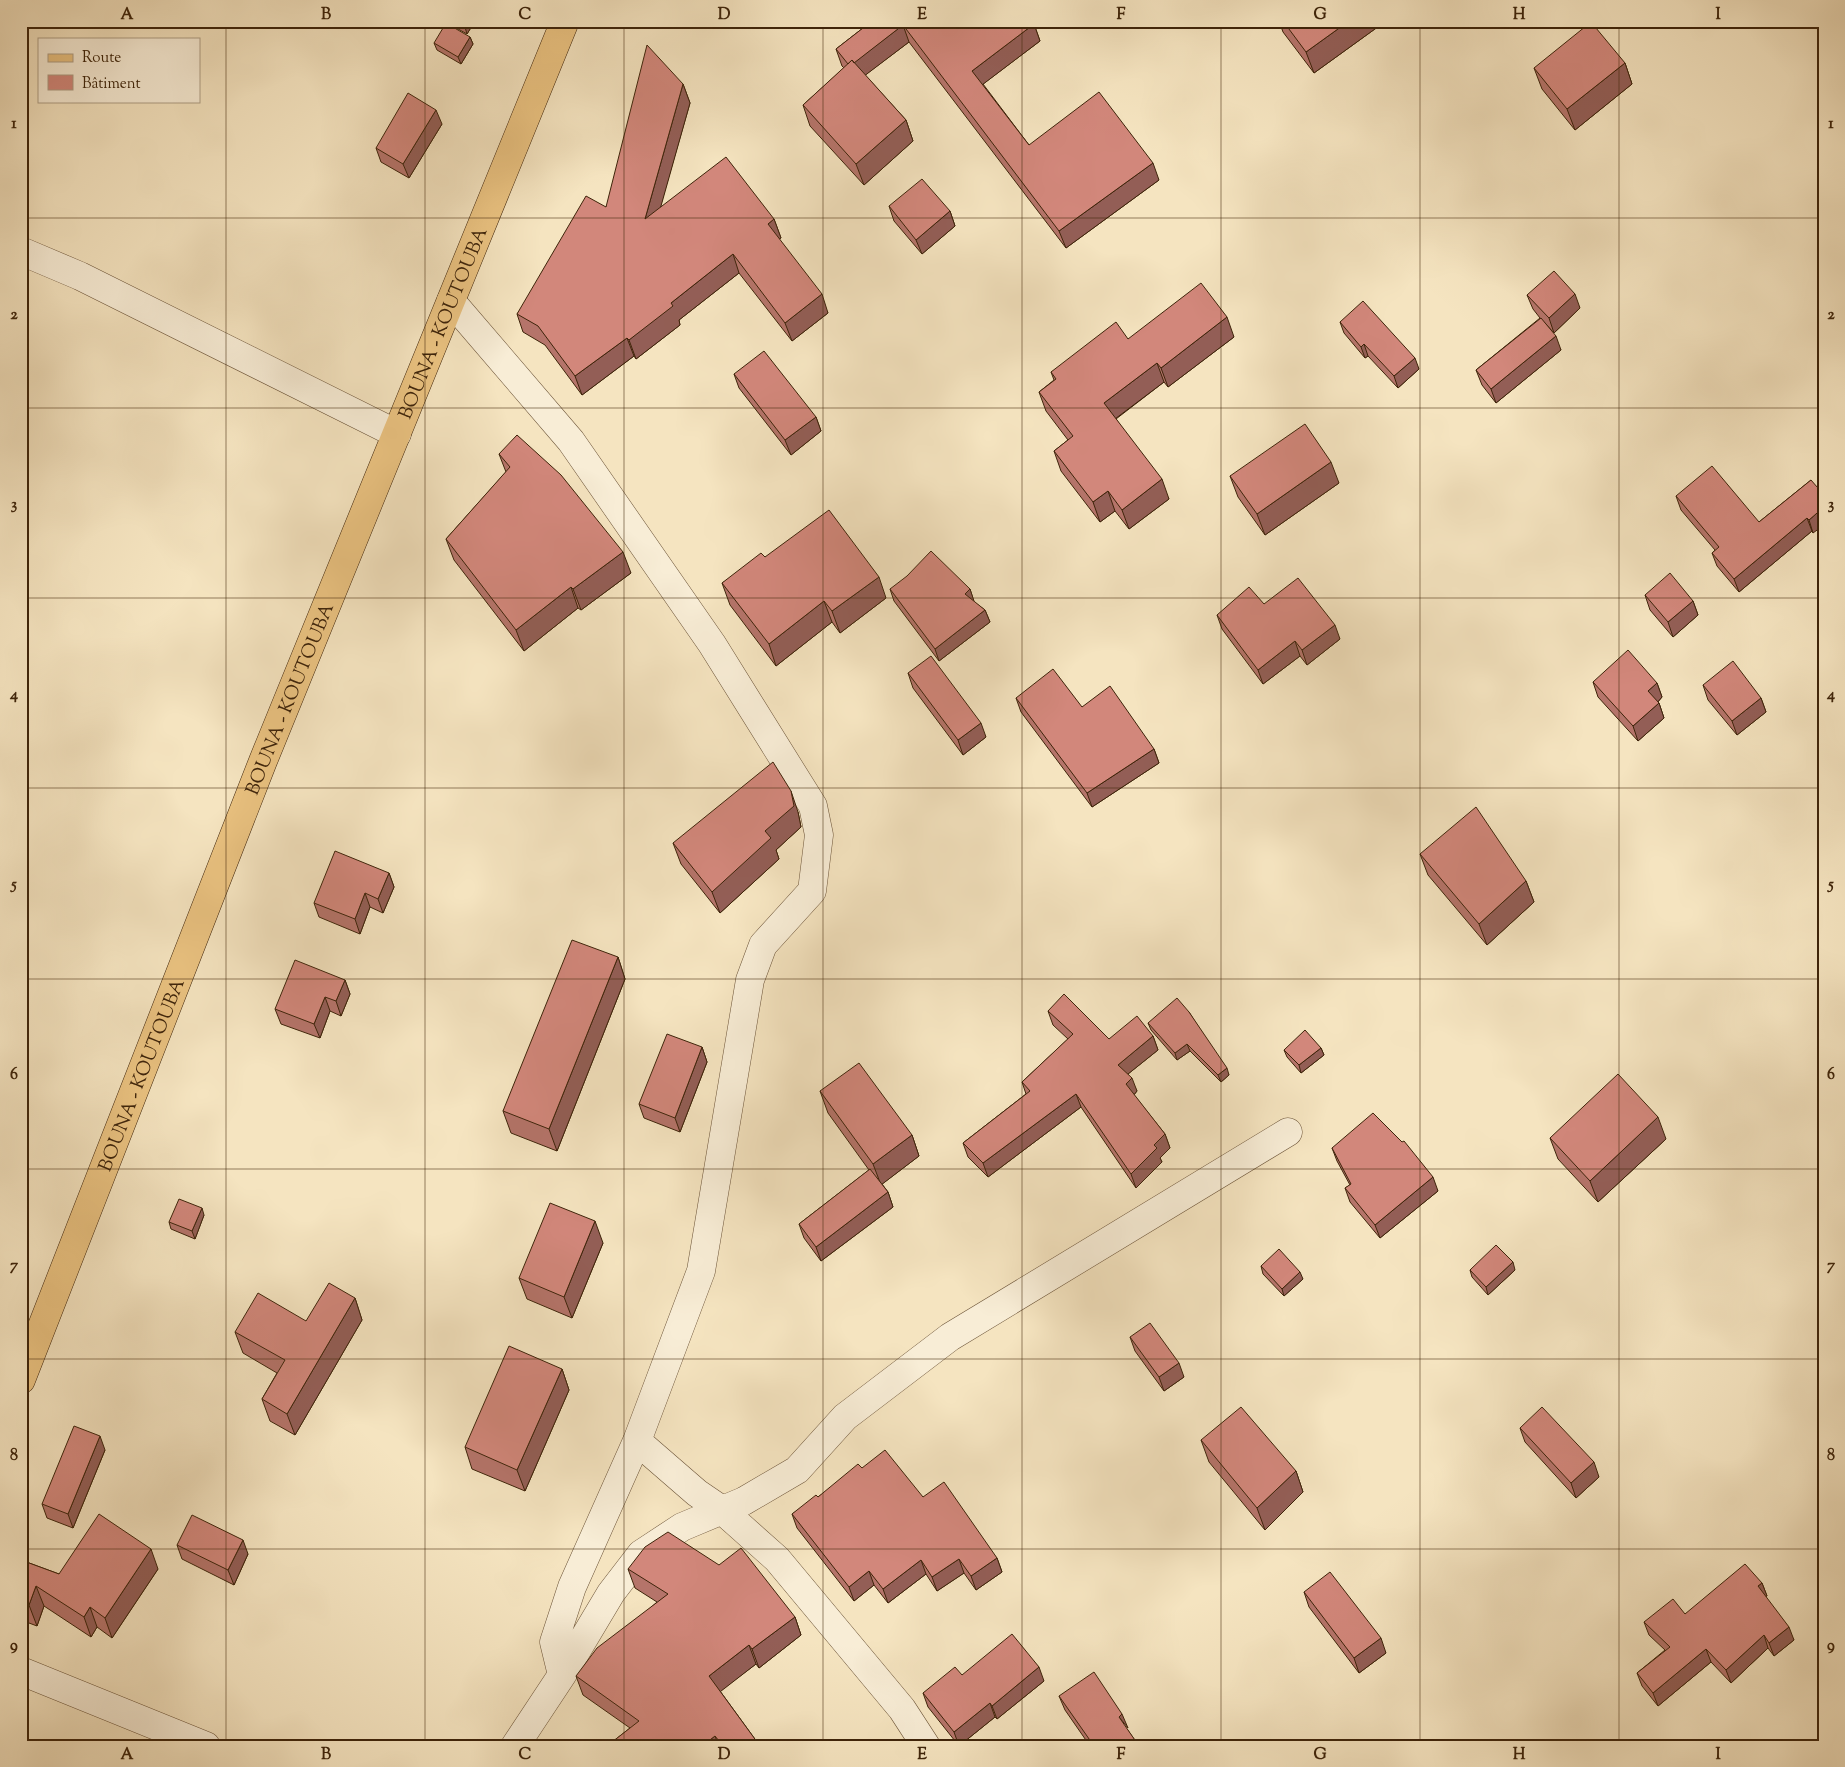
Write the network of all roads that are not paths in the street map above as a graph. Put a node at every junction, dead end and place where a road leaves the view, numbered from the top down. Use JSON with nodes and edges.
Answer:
{"nodes":[{"id":1,"x":564,"y":21,"type":"edge"},
{"id":2,"x":21,"y":251,"type":"edge"},
{"id":3,"x":451,"y":301,"type":"junction"},
{"id":4,"x":397,"y":434,"type":"junction"},
{"id":5,"x":1288,"y":1132,"type":"dead end"},
{"id":6,"x":21,"y":1380,"type":"edge"},
{"id":7,"x":637,"y":1441,"type":"junction"},
{"id":8,"x":722,"y":1510,"type":"junction"},
{"id":9,"x":21,"y":1671,"type":"edge"},
{"id":10,"x":562,"y":1674,"type":"junction"},
{"id":11,"x":206,"y":1746,"type":"edge"},
{"id":12,"x":515,"y":1746,"type":"edge"},
{"id":13,"x":926,"y":1746,"type":"edge"}],
"edges":[{"from":1,"to":3,"type":"main road","name":"BOUNA - KOUTOUBA"},
{"from":2,"to":4,"type":"street"},
{"from":3,"to":4,"type":"main road","name":"BOUNA - KOUTOUBA"},
{"from":3,"to":7,"type":"street"},
{"from":4,"to":6,"type":"main road","name":"BOUNA - KOUTOUBA"},
{"from":5,"to":8,"type":"street"},
{"from":7,"to":8,"type":"street"},
{"from":7,"to":10,"type":"street"},
{"from":8,"to":10,"type":"street"},
{"from":8,"to":13,"type":"street"},
{"from":9,"to":11,"type":"street"},
{"from":10,"to":12,"type":"street"}]}
